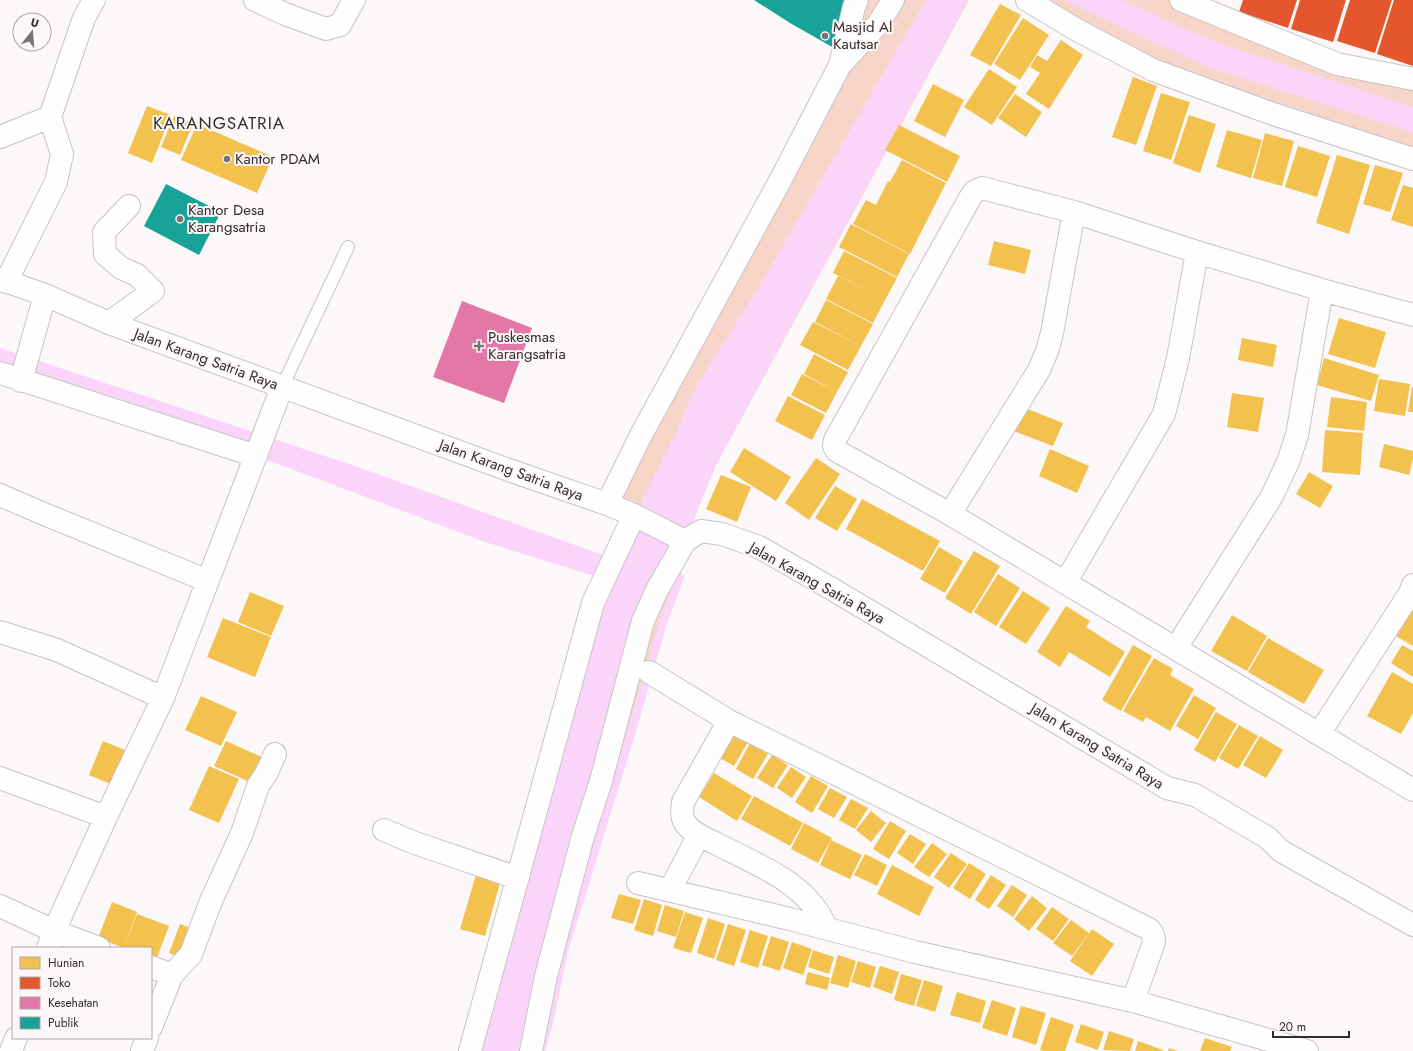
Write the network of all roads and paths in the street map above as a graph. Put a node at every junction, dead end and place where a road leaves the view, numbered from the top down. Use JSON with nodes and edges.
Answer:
{"nodes":[{"id":1,"x":94,"y":0,"type":"edge"},
{"id":2,"x":255,"y":0,"type":"edge"},
{"id":3,"x":354,"y":0,"type":"edge"},
{"id":4,"x":857,"y":0,"type":"edge"},
{"id":5,"x":893,"y":0,"type":"edge"},
{"id":6,"x":1027,"y":0,"type":"edge"},
{"id":7,"x":1181,"y":0,"type":"edge"},
{"id":8,"x":840,"y":65,"type":"junction"},
{"id":9,"x":1413,"y":79,"type":"edge"},
{"id":10,"x":50,"y":117,"type":"junction"},
{"id":11,"x":0,"y":137,"type":"edge"},
{"id":12,"x":1413,"y":159,"type":"edge"},
{"id":13,"x":129,"y":206,"type":"dead end"},
{"id":14,"x":1074,"y":212,"type":"junction"},
{"id":15,"x":348,"y":247,"type":"dead end"},
{"id":16,"x":1197,"y":252,"type":"junction"},
{"id":17,"x":3,"y":280,"type":"edge"},
{"id":18,"x":1322,"y":290,"type":"junction"},
{"id":19,"x":46,"y":295,"type":"junction"},
{"id":20,"x":1413,"y":315,"type":"edge"},
{"id":21,"x":109,"y":324,"type":"junction"},
{"id":22,"x":0,"y":373,"type":"edge"},
{"id":23,"x":21,"y":381,"type":"junction"},
{"id":24,"x":282,"y":387,"type":"junction"},
{"id":25,"x":256,"y":456,"type":"junction"},
{"id":26,"x":0,"y":495,"type":"edge"},
{"id":27,"x":607,"y":504,"type":"junction"},
{"id":28,"x":950,"y":514,"type":"junction"},
{"id":29,"x":634,"y":515,"type":"junction"},
{"id":30,"x":685,"y":541,"type":"junction"},
{"id":31,"x":208,"y":581,"type":"junction"},
{"id":32,"x":1065,"y":583,"type":"junction"},
{"id":33,"x":1412,"y":590,"type":"edge"},
{"id":34,"x":0,"y":632,"type":"edge"},
{"id":35,"x":1176,"y":648,"type":"junction"},
{"id":36,"x":649,"y":672,"type":"dead end"},
{"id":37,"x":163,"y":698,"type":"junction"},
{"id":38,"x":729,"y":721,"type":"junction"},
{"id":39,"x":1319,"y":734,"type":"junction"},
{"id":40,"x":275,"y":754,"type":"dead end"},
{"id":41,"x":0,"y":778,"type":"edge"},
{"id":42,"x":1413,"y":790,"type":"edge"},
{"id":43,"x":106,"y":817,"type":"junction"},
{"id":44,"x":384,"y":830,"type":"dead end"},
{"id":45,"x":699,"y":835,"type":"junction"},
{"id":46,"x":518,"y":878,"type":"junction"},
{"id":47,"x":638,"y":883,"type":"dead end"},
{"id":48,"x":670,"y":890,"type":"junction"},
{"id":49,"x":0,"y":906,"type":"edge"},
{"id":50,"x":1413,"y":924,"type":"edge"},
{"id":51,"x":826,"y":928,"type":"junction"},
{"id":52,"x":50,"y":939,"type":"edge"},
{"id":53,"x":94,"y":947,"type":"edge"},
{"id":54,"x":152,"y":967,"type":"edge"},
{"id":55,"x":172,"y":975,"type":"junction"},
{"id":56,"x":1133,"y":1001,"type":"junction"},
{"id":57,"x":152,"y":1025,"type":"edge"},
{"id":58,"x":16,"y":1039,"type":"edge"},
{"id":59,"x":147,"y":1039,"type":"edge"},
{"id":60,"x":12,"y":1051,"type":"edge"},
{"id":61,"x":142,"y":1051,"type":"edge"},
{"id":62,"x":470,"y":1051,"type":"edge"},
{"id":63,"x":530,"y":1051,"type":"edge"},
{"id":64,"x":1307,"y":1051,"type":"edge"}],
"edges":[{"from":1,"to":10,"type":"street"},
{"from":2,"to":3,"type":"street"},
{"from":4,"to":8,"type":"street"},
{"from":5,"to":8,"type":"street"},
{"from":6,"to":12,"type":"street"},
{"from":7,"to":9,"type":"street"},
{"from":8,"to":27,"type":"street"},
{"from":10,"to":11,"type":"street"},
{"from":10,"to":17,"type":"street"},
{"from":13,"to":21,"type":"street"},
{"from":14,"to":16,"type":"street"},
{"from":14,"to":28,"type":"street"},
{"from":14,"to":28,"type":"street"},
{"from":15,"to":24,"type":"lane"},
{"from":16,"to":18,"type":"street"},
{"from":16,"to":32,"type":"street"},
{"from":17,"to":19,"type":"street","name":"Jalan Karang Satria Raya"},
{"from":18,"to":20,"type":"street"},
{"from":18,"to":35,"type":"street"},
{"from":19,"to":21,"type":"street","name":"Jalan Karang Satria Raya"},
{"from":19,"to":23,"type":"street"},
{"from":21,"to":24,"type":"street","name":"Jalan Karang Satria Raya"},
{"from":22,"to":23,"type":"street"},
{"from":23,"to":25,"type":"street"},
{"from":24,"to":25,"type":"street"},
{"from":24,"to":27,"type":"street","name":"Jalan Karang Satria Raya"},
{"from":25,"to":31,"type":"street"},
{"from":26,"to":31,"type":"street"},
{"from":27,"to":29,"type":"street","name":"Jalan Karang Satria Raya"},
{"from":28,"to":32,"type":"street"},
{"from":29,"to":30,"type":"street","name":"Jalan Karang Satria Raya"},
{"from":29,"to":46,"type":"street"},
{"from":30,"to":50,"type":"street","name":"Jalan Karang Satria Raya"},
{"from":30,"to":63,"type":"street"},
{"from":31,"to":37,"type":"street"},
{"from":32,"to":35,"type":"street"},
{"from":33,"to":39,"type":"street"},
{"from":34,"to":37,"type":"street"},
{"from":35,"to":39,"type":"street"},
{"from":36,"to":38,"type":"street"},
{"from":37,"to":43,"type":"street"},
{"from":38,"to":45,"type":"street"},
{"from":38,"to":56,"type":"street"},
{"from":39,"to":42,"type":"street"},
{"from":40,"to":55,"type":"street"},
{"from":41,"to":43,"type":"street"},
{"from":43,"to":52,"type":"street"},
{"from":44,"to":46,"type":"street"},
{"from":45,"to":48,"type":"street"},
{"from":45,"to":51,"type":"street"},
{"from":46,"to":62,"type":"street"},
{"from":47,"to":48,"type":"street"},
{"from":48,"to":51,"type":"street"},
{"from":49,"to":52,"type":"street"},
{"from":51,"to":56,"type":"street"},
{"from":52,"to":53,"type":"street"},
{"from":54,"to":55,"type":"street"},
{"from":55,"to":57,"type":"street"},
{"from":56,"to":64,"type":"street"},
{"from":58,"to":60,"type":"street"},
{"from":59,"to":61,"type":"street"}]}
